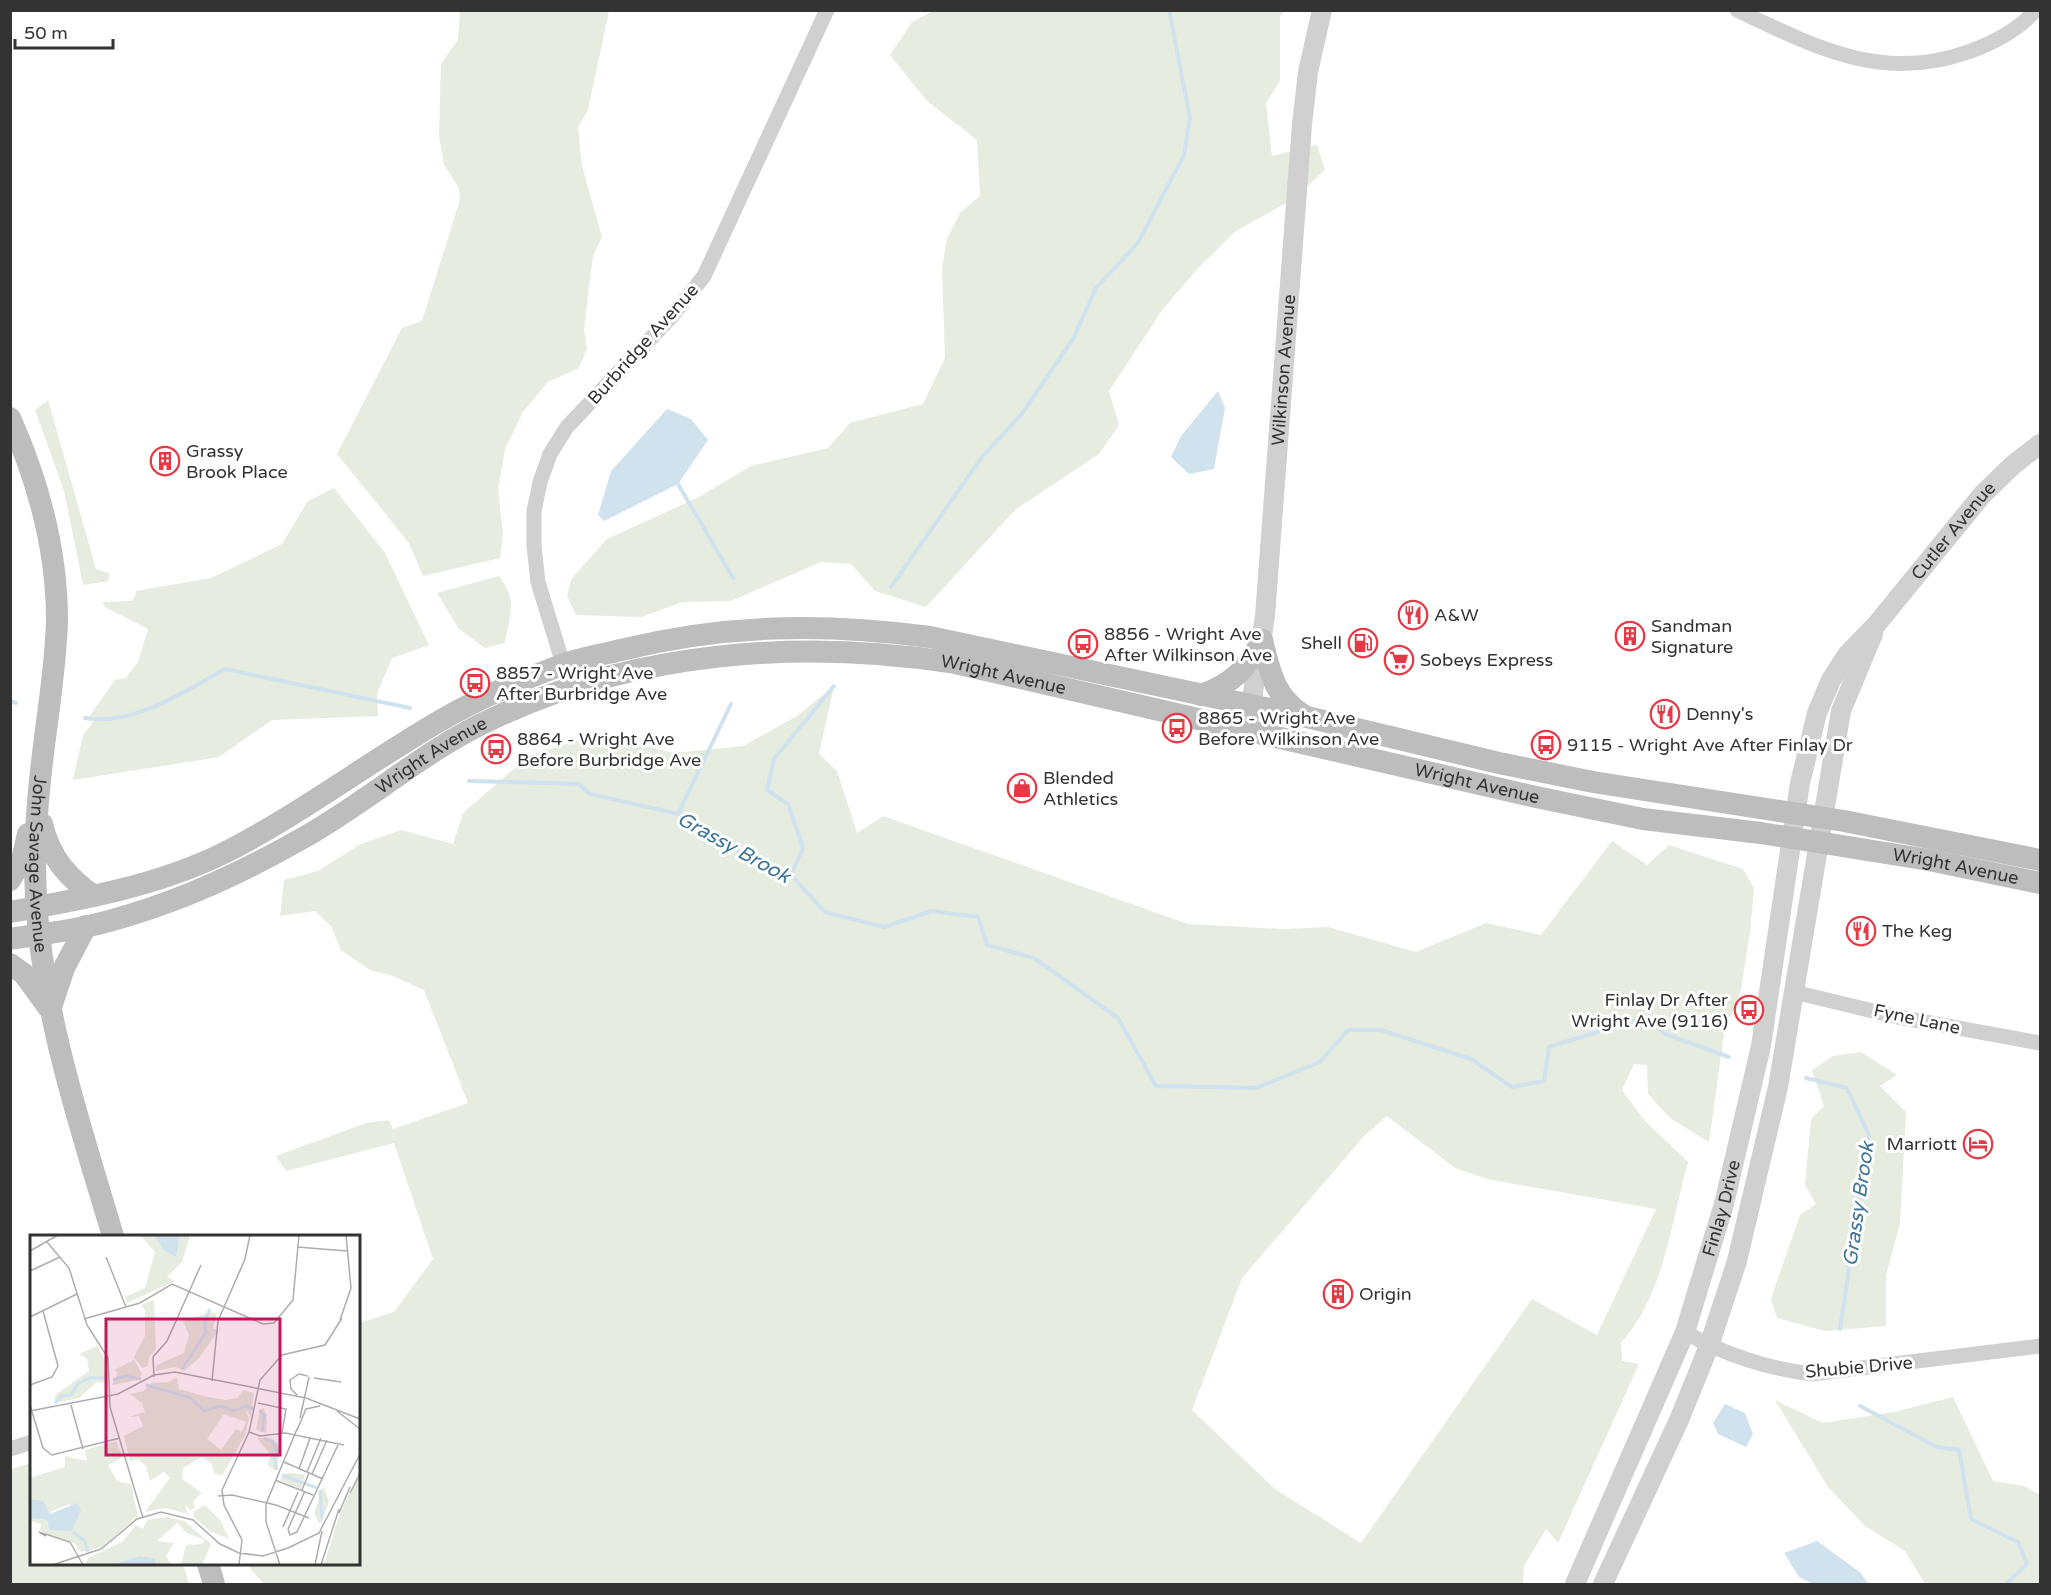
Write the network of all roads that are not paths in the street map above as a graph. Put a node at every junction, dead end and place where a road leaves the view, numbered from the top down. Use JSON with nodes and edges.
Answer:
{"nodes":[{"id":1,"x":826,"y":10,"type":"edge"},
{"id":2,"x":1322,"y":10,"type":"edge"},
{"id":3,"x":1737,"y":10,"type":"edge"},
{"id":4,"x":2036,"y":10,"type":"edge"},
{"id":5,"x":10,"y":418,"type":"edge"},
{"id":6,"x":2040,"y":444,"type":"edge"},
{"id":7,"x":1876,"y":625,"type":"junction"},
{"id":8,"x":1262,"y":640,"type":"junction"},
{"id":9,"x":562,"y":665,"type":"junction"},
{"id":10,"x":570,"y":687,"type":"junction"},
{"id":11,"x":1201,"y":695,"type":"junction"},
{"id":12,"x":1251,"y":705,"type":"junction"},
{"id":13,"x":1307,"y":717,"type":"junction"},
{"id":14,"x":1247,"y":731,"type":"junction"},
{"id":15,"x":39,"y":788,"type":"junction"},
{"id":16,"x":1797,"y":813,"type":"junction"},
{"id":17,"x":1823,"y":817,"type":"junction"},
{"id":18,"x":1793,"y":838,"type":"junction"},
{"id":19,"x":1818,"y":842,"type":"junction"},
{"id":20,"x":2040,"y":860,"type":"edge"},
{"id":21,"x":10,"y":880,"type":"edge"},
{"id":22,"x":2040,"y":883,"type":"edge"},
{"id":23,"x":94,"y":896,"type":"junction"},
{"id":24,"x":37,"y":908,"type":"junction"},
{"id":25,"x":10,"y":912,"type":"edge"},
{"id":26,"x":86,"y":926,"type":"junction"},
{"id":27,"x":39,"y":934,"type":"junction"},
{"id":28,"x":10,"y":939,"type":"edge"},
{"id":29,"x":10,"y":964,"type":"edge"},
{"id":30,"x":1794,"y":992,"type":"junction"},
{"id":31,"x":50,"y":1011,"type":"junction"},
{"id":32,"x":2040,"y":1043,"type":"edge"},
{"id":33,"x":113,"y":1235,"type":"edge"},
{"id":34,"x":1685,"y":1332,"type":"junction"},
{"id":35,"x":1709,"y":1346,"type":"junction"},
{"id":36,"x":2040,"y":1346,"type":"edge"},
{"id":37,"x":30,"y":1443,"type":"edge"},
{"id":38,"x":10,"y":1449,"type":"edge"},
{"id":39,"x":209,"y":1565,"type":"edge"},
{"id":40,"x":214,"y":1584,"type":"edge"},
{"id":41,"x":1575,"y":1584,"type":"edge"},
{"id":42,"x":1603,"y":1584,"type":"edge"}],
"edges":[{"from":1,"to":9,"type":"street","name":"Burbridge Avenue"},
{"from":2,"to":8,"type":"street","name":"Wilkinson Avenue"},
{"from":3,"to":4,"type":"street"},
{"from":5,"to":15,"type":"main road","name":"John Savage Avenue"},
{"from":6,"to":7,"type":"street","name":"Cutler Avenue"},
{"from":7,"to":16,"type":"street","name":"Cutler Avenue"},
{"from":7,"to":17,"type":"street","name":"Cutler Avenue"},
{"from":8,"to":11,"type":"main road"},
{"from":8,"to":12,"type":"street","name":"Wilkinson Avenue"},
{"from":8,"to":13,"type":"main road"},
{"from":9,"to":10,"type":"street","name":"Burbridge Avenue"},
{"from":9,"to":11,"type":"main road","name":"Wright Avenue"},
{"from":9,"to":23,"type":"main road","name":"Wright Avenue"},
{"from":10,"to":14,"type":"main road","name":"Wright Avenue"},
{"from":10,"to":26,"type":"main road","name":"Wright Avenue"},
{"from":11,"to":12,"type":"main road","name":"Wright Avenue"},
{"from":12,"to":13,"type":"main road","name":"Wright Avenue"},
{"from":12,"to":14,"type":"street","name":"Wilkinson Avenue"},
{"from":13,"to":16,"type":"main road","name":"Wright Avenue"},
{"from":14,"to":18,"type":"main road","name":"Wright Avenue"},
{"from":15,"to":21,"type":"main road"},
{"from":15,"to":23,"type":"main road"},
{"from":15,"to":24,"type":"main road","name":"John Savage Avenue"},
{"from":16,"to":17,"type":"main road","name":"Wright Avenue"},
{"from":16,"to":18,"type":"street","name":"Finlay Drive"},
{"from":17,"to":19,"type":"street","name":"Finlay Drive"},
{"from":17,"to":20,"type":"main road","name":"Wright Avenue"},
{"from":18,"to":19,"type":"main road","name":"Wright Avenue"},
{"from":18,"to":34,"type":"street","name":"Finlay Drive"},
{"from":19,"to":22,"type":"main road","name":"Wright Avenue"},
{"from":19,"to":30,"type":"street","name":"Finlay Drive"},
{"from":23,"to":24,"type":"main road","name":"Wright Avenue"},
{"from":24,"to":25,"type":"main road","name":"Wright Avenue"},
{"from":24,"to":27,"type":"main road","name":"John Savage Avenue"},
{"from":26,"to":27,"type":"main road","name":"Wright Avenue"},
{"from":26,"to":31,"type":"main road"},
{"from":27,"to":28,"type":"main road","name":"Wright Avenue"},
{"from":27,"to":31,"type":"main road","name":"John Savage Avenue"},
{"from":29,"to":31,"type":"main road"},
{"from":30,"to":32,"type":"street","name":"Fyne Lane"},
{"from":30,"to":35,"type":"street","name":"Finlay Drive"},
{"from":31,"to":33,"type":"main road","name":"John Savage Avenue"},
{"from":34,"to":35,"type":"street","name":"Shubie Drive"},
{"from":34,"to":41,"type":"street","name":"Finlay Drive"},
{"from":35,"to":36,"type":"street","name":"Shubie Drive"},
{"from":35,"to":42,"type":"street","name":"Finlay Drive"},
{"from":37,"to":38,"type":"street"},
{"from":39,"to":40,"type":"main road"}]}
